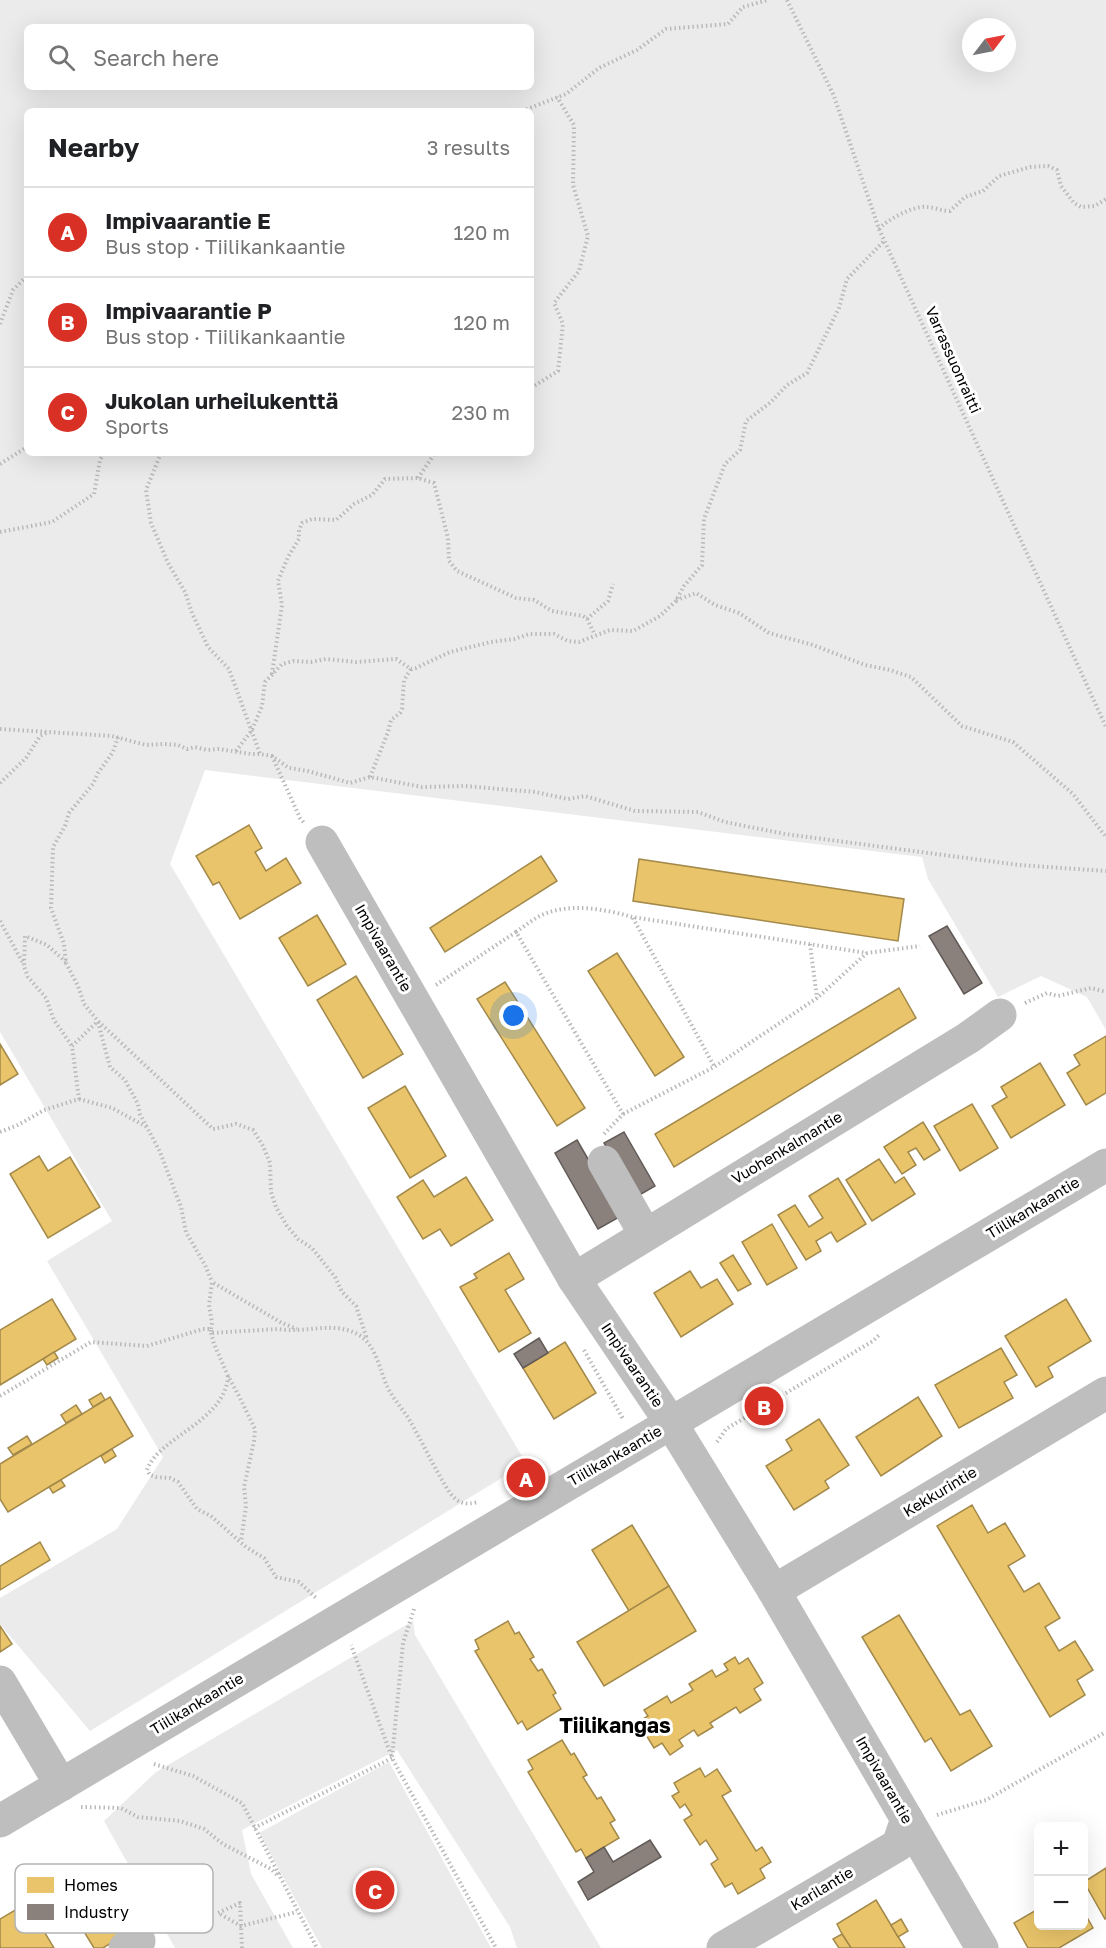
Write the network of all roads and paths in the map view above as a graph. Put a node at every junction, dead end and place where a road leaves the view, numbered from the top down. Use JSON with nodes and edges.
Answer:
{"nodes":[{"id":1,"x":768,"y":0,"type":"edge"},
{"id":2,"x":787,"y":0,"type":"edge"},
{"id":3,"x":557,"y":98,"type":"junction"},
{"id":4,"x":530,"y":108,"type":"edge"},
{"id":5,"x":1106,"y":199,"type":"edge"},
{"id":6,"x":879,"y":229,"type":"junction"},
{"id":7,"x":885,"y":240,"type":"junction"},
{"id":8,"x":24,"y":279,"type":"edge"},
{"id":9,"x":0,"y":324,"type":"edge"},
{"id":10,"x":534,"y":386,"type":"edge"},
{"id":11,"x":24,"y":449,"type":"edge"},
{"id":12,"x":102,"y":456,"type":"edge"},
{"id":13,"x":160,"y":456,"type":"edge"},
{"id":14,"x":433,"y":456,"type":"edge"},
{"id":15,"x":0,"y":464,"type":"edge"},
{"id":16,"x":418,"y":478,"type":"junction"},
{"id":17,"x":0,"y":532,"type":"edge"},
{"id":18,"x":613,"y":584,"type":"dead end"},
{"id":19,"x":676,"y":601,"type":"junction"},
{"id":20,"x":587,"y":620,"type":"junction"},
{"id":21,"x":595,"y":635,"type":"junction"},
{"id":22,"x":411,"y":669,"type":"junction"},
{"id":23,"x":271,"y":675,"type":"junction"},
{"id":24,"x":1106,"y":727,"type":"edge"},
{"id":25,"x":0,"y":729,"type":"edge"},
{"id":26,"x":252,"y":730,"type":"junction"},
{"id":27,"x":49,"y":732,"type":"junction"},
{"id":28,"x":118,"y":737,"type":"junction"},
{"id":29,"x":236,"y":751,"type":"junction"},
{"id":30,"x":260,"y":754,"type":"junction"},
{"id":31,"x":272,"y":756,"type":"junction"},
{"id":32,"x":370,"y":777,"type":"junction"},
{"id":33,"x":0,"y":783,"type":"edge"},
{"id":34,"x":1106,"y":837,"type":"edge"},
{"id":35,"x":322,"y":842,"type":"joint"},
{"id":36,"x":1106,"y":871,"type":"edge"},
{"id":37,"x":632,"y":917,"type":"junction"},
{"id":38,"x":0,"y":921,"type":"edge"},
{"id":39,"x":516,"y":932,"type":"junction"},
{"id":40,"x":810,"y":944,"type":"junction"},
{"id":41,"x":920,"y":946,"type":"dead end"},
{"id":42,"x":867,"y":953,"type":"junction"},
{"id":43,"x":66,"y":963,"type":"junction"},
{"id":44,"x":24,"y":966,"type":"junction"},
{"id":45,"x":1106,"y":992,"type":"edge"},
{"id":46,"x":817,"y":998,"type":"junction"},
{"id":47,"x":413,"y":1000,"type":"junction"},
{"id":48,"x":1000,"y":1015,"type":"joint"},
{"id":49,"x":98,"y":1021,"type":"junction"},
{"id":50,"x":72,"y":1046,"type":"junction"},
{"id":51,"x":714,"y":1067,"type":"junction"},
{"id":52,"x":79,"y":1099,"type":"junction"},
{"id":53,"x":623,"y":1114,"type":"junction"},
{"id":54,"x":147,"y":1128,"type":"junction"},
{"id":55,"x":0,"y":1132,"type":"edge"},
{"id":56,"x":604,"y":1162,"type":"joint"},
{"id":57,"x":1106,"y":1165,"type":"edge"},
{"id":58,"x":645,"y":1234,"type":"junction"},
{"id":59,"x":574,"y":1279,"type":"junction"},
{"id":60,"x":212,"y":1282,"type":"junction"},
{"id":61,"x":297,"y":1329,"type":"junction"},
{"id":62,"x":211,"y":1331,"type":"junction"},
{"id":63,"x":364,"y":1339,"type":"junction"},
{"id":64,"x":228,"y":1376,"type":"junction"},
{"id":65,"x":1106,"y":1394,"type":"edge"},
{"id":66,"x":0,"y":1396,"type":"edge"},
{"id":67,"x":671,"y":1423,"type":"junction"},
{"id":68,"x":484,"y":1500,"type":"dead end"},
{"id":69,"x":241,"y":1542,"type":"junction"},
{"id":70,"x":774,"y":1591,"type":"junction"},
{"id":71,"x":412,"y":1601,"type":"dead end"},
{"id":72,"x":342,"y":1629,"type":"junction"},
{"id":73,"x":0,"y":1682,"type":"edge"},
{"id":74,"x":1106,"y":1732,"type":"edge"},
{"id":75,"x":392,"y":1758,"type":"junction"},
{"id":76,"x":152,"y":1764,"type":"dead end"},
{"id":77,"x":70,"y":1796,"type":"junction"},
{"id":78,"x":907,"y":1819,"type":"junction"},
{"id":79,"x":0,"y":1821,"type":"edge"},
{"id":80,"x":254,"y":1828,"type":"junction"},
{"id":81,"x":280,"y":1873,"type":"junction"},
{"id":82,"x":297,"y":1912,"type":"junction"},
{"id":83,"x":241,"y":1926,"type":"junction"},
{"id":84,"x":242,"y":1948,"type":"edge"},
{"id":85,"x":317,"y":1948,"type":"edge"},
{"id":86,"x":496,"y":1948,"type":"edge"},
{"id":87,"x":723,"y":1948,"type":"edge"},
{"id":88,"x":982,"y":1948,"type":"edge"}],
"edges":[{"from":1,"to":3,"type":"path"},
{"from":2,"to":6,"type":"path","name":"Varrassuonraitti"},
{"from":3,"to":4,"type":"path"},
{"from":3,"to":10,"type":"path"},
{"from":5,"to":6,"type":"path"},
{"from":6,"to":7,"type":"path","name":"Varrassuonraitti"},
{"from":7,"to":19,"type":"path"},
{"from":7,"to":24,"type":"path","name":"Varrassuonraitti"},
{"from":8,"to":9,"type":"path"},
{"from":11,"to":15,"type":"path"},
{"from":12,"to":17,"type":"path"},
{"from":13,"to":26,"type":"path"},
{"from":14,"to":16,"type":"path"},
{"from":16,"to":20,"type":"path"},
{"from":16,"to":23,"type":"path"},
{"from":18,"to":20,"type":"path"},
{"from":19,"to":21,"type":"path"},
{"from":19,"to":34,"type":"path"},
{"from":20,"to":21,"type":"path"},
{"from":21,"to":22,"type":"path"},
{"from":22,"to":23,"type":"path"},
{"from":22,"to":32,"type":"path"},
{"from":23,"to":26,"type":"path"},
{"from":25,"to":27,"type":"path"},
{"from":26,"to":29,"type":"path"},
{"from":26,"to":30,"type":"path"},
{"from":27,"to":28,"type":"path"},
{"from":27,"to":33,"type":"path"},
{"from":28,"to":29,"type":"path"},
{"from":28,"to":43,"type":"path"},
{"from":29,"to":30,"type":"path"},
{"from":30,"to":31,"type":"path"},
{"from":31,"to":32,"type":"path"},
{"from":31,"to":35,"type":"path"},
{"from":32,"to":36,"type":"path"},
{"from":35,"to":47,"type":"street","name":"Impivaarantie"},
{"from":37,"to":39,"type":"path"},
{"from":37,"to":40,"type":"path"},
{"from":37,"to":51,"type":"path"},
{"from":38,"to":44,"type":"path"},
{"from":39,"to":47,"type":"path"},
{"from":39,"to":53,"type":"path"},
{"from":40,"to":42,"type":"path"},
{"from":40,"to":46,"type":"path"},
{"from":41,"to":42,"type":"path"},
{"from":42,"to":46,"type":"path"},
{"from":43,"to":44,"type":"path"},
{"from":43,"to":49,"type":"path"},
{"from":44,"to":50,"type":"path"},
{"from":45,"to":48,"type":"path"},
{"from":46,"to":51,"type":"path"},
{"from":47,"to":59,"type":"street","name":"Impivaarantie"},
{"from":48,"to":58,"type":"street","name":"Vuohenkalmantie"},
{"from":49,"to":50,"type":"path"},
{"from":49,"to":54,"type":"path"},
{"from":49,"to":63,"type":"path"},
{"from":50,"to":52,"type":"path"},
{"from":51,"to":53,"type":"path"},
{"from":52,"to":54,"type":"path"},
{"from":52,"to":55,"type":"path"},
{"from":53,"to":56,"type":"path"},
{"from":54,"to":60,"type":"path"},
{"from":56,"to":58,"type":"street"},
{"from":57,"to":67,"type":"street","name":"Tiilikankaantie"},
{"from":58,"to":59,"type":"street","name":"Vuohenkalmantie"},
{"from":59,"to":67,"type":"street","name":"Impivaarantie"},
{"from":60,"to":61,"type":"path"},
{"from":60,"to":62,"type":"path"},
{"from":61,"to":62,"type":"path"},
{"from":61,"to":63,"type":"path"},
{"from":62,"to":64,"type":"path"},
{"from":62,"to":66,"type":"path"},
{"from":63,"to":68,"type":"path"},
{"from":64,"to":69,"type":"path"},
{"from":64,"to":69,"type":"path"},
{"from":65,"to":70,"type":"street","name":"Kekkurintie"},
{"from":67,"to":70,"type":"street","name":"Impivaarantie"},
{"from":67,"to":72,"type":"street","name":"Tiilikankaantie"},
{"from":69,"to":72,"type":"path"},
{"from":70,"to":78,"type":"street","name":"Impivaarantie"},
{"from":71,"to":75,"type":"path"},
{"from":72,"to":75,"type":"path"},
{"from":72,"to":77,"type":"street","name":"Tiilikankaantie"},
{"from":73,"to":77,"type":"street"},
{"from":74,"to":78,"type":"path"},
{"from":75,"to":80,"type":"path"},
{"from":75,"to":86,"type":"path"},
{"from":76,"to":80,"type":"path"},
{"from":77,"to":79,"type":"street","name":"Tiilikankaantie"},
{"from":77,"to":81,"type":"path"},
{"from":78,"to":87,"type":"street","name":"Karilantie"},
{"from":78,"to":88,"type":"street","name":"Impivaarantie"},
{"from":80,"to":81,"type":"path"},
{"from":81,"to":82,"type":"path"},
{"from":82,"to":83,"type":"path"},
{"from":82,"to":85,"type":"path"},
{"from":83,"to":83,"type":"path"},
{"from":83,"to":84,"type":"path"}]}
